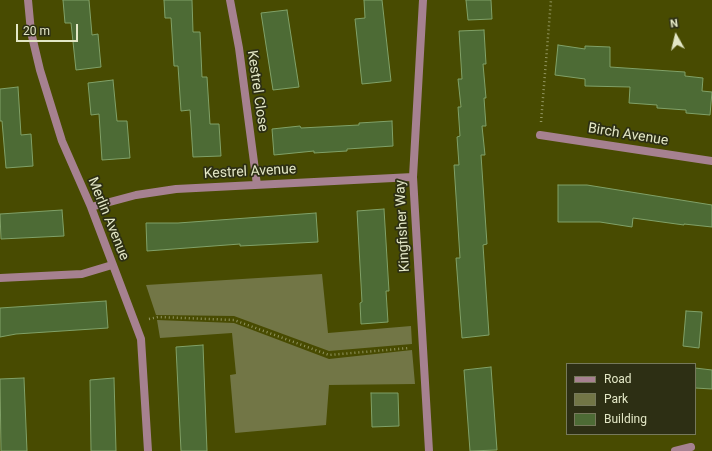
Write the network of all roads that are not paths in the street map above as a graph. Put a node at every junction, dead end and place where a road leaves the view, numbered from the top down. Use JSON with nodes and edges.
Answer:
{"nodes":[{"id":1,"x":28,"y":0,"type":"edge"},
{"id":2,"x":230,"y":0,"type":"edge"},
{"id":3,"x":423,"y":0,"type":"edge"},
{"id":4,"x":540,"y":135,"type":"road end"},
{"id":5,"x":712,"y":161,"type":"edge"},
{"id":6,"x":413,"y":177,"type":"junction"},
{"id":7,"x":257,"y":185,"type":"junction"},
{"id":8,"x":91,"y":207,"type":"junction"},
{"id":9,"x":112,"y":265,"type":"junction"},
{"id":10,"x":0,"y":278,"type":"edge"},
{"id":11,"x":691,"y":447,"type":"dead end"},
{"id":12,"x":148,"y":451,"type":"edge"},
{"id":13,"x":429,"y":451,"type":"edge"},
{"id":14,"x":675,"y":451,"type":"edge"}],
"edges":[{"from":1,"to":8,"type":"street","name":"Merlin Avenue"},
{"from":2,"to":7,"type":"street","name":"Kestrel Close"},
{"from":3,"to":6,"type":"street","name":"Kingfisher Way"},
{"from":4,"to":5,"type":"street","name":"Birch Avenue"},
{"from":6,"to":7,"type":"street","name":"Kestrel Avenue"},
{"from":6,"to":13,"type":"street","name":"Kingfisher Way"},
{"from":7,"to":8,"type":"street","name":"Kestrel Avenue"},
{"from":8,"to":9,"type":"street","name":"Merlin Avenue"},
{"from":9,"to":10,"type":"street"},
{"from":9,"to":12,"type":"street","name":"Merlin Avenue"},
{"from":11,"to":14,"type":"street"}]}
